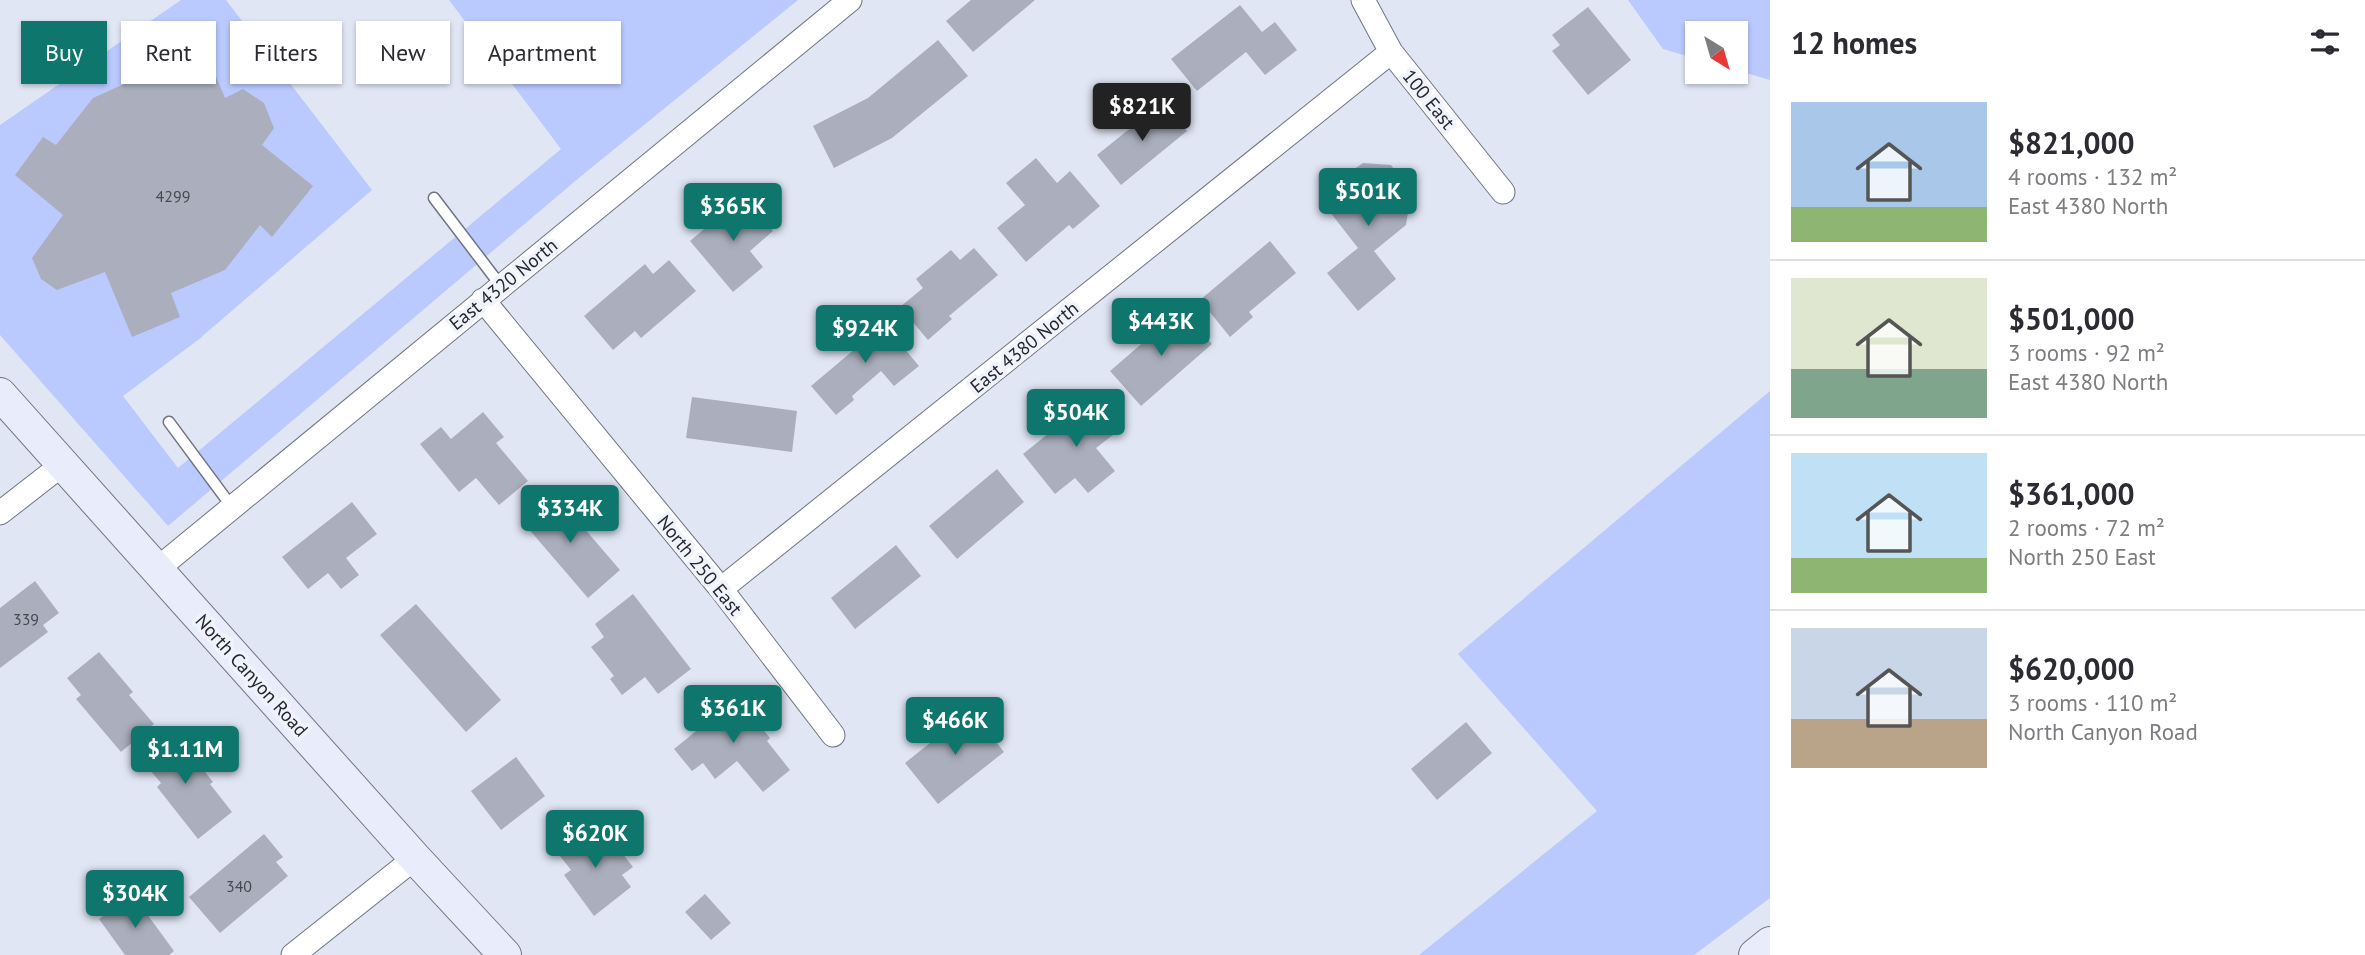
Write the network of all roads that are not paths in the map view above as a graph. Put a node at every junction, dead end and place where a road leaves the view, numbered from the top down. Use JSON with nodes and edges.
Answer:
{"nodes":[{"id":1,"x":850,"y":0,"type":"edge"},
{"id":2,"x":1363,"y":0,"type":"edge"},
{"id":3,"x":1391,"y":52,"type":"junction"},
{"id":4,"x":1503,"y":192,"type":"dead end"},
{"id":5,"x":434,"y":198,"type":"dead end"},
{"id":6,"x":492,"y":293,"type":"junction"},
{"id":7,"x":0,"y":394,"type":"edge"},
{"id":8,"x":169,"y":422,"type":"dead end"},
{"id":9,"x":63,"y":464,"type":"junction"},
{"id":10,"x":232,"y":507,"type":"junction"},
{"id":11,"x":0,"y":513,"type":"edge"},
{"id":12,"x":156,"y":570,"type":"junction"},
{"id":13,"x":721,"y":589,"type":"junction"},
{"id":14,"x":833,"y":735,"type":"dead end"},
{"id":15,"x":415,"y":858,"type":"junction"},
{"id":16,"x":1770,"y":943,"type":"edge"},
{"id":17,"x":293,"y":955,"type":"edge"},
{"id":18,"x":505,"y":955,"type":"edge"},
{"id":19,"x":1755,"y":955,"type":"edge"}],
"edges":[{"from":1,"to":6,"type":"street","name":"East 4320 North"},
{"from":2,"to":3,"type":"street","name":"100 East"},
{"from":3,"to":4,"type":"street","name":"100 East"},
{"from":3,"to":13,"type":"street","name":"East 4380 North"},
{"from":5,"to":6,"type":"lane"},
{"from":6,"to":10,"type":"street","name":"East 4320 North"},
{"from":6,"to":13,"type":"street","name":"North 250 East"},
{"from":7,"to":9,"type":"main road","name":"North Canyon Road"},
{"from":8,"to":10,"type":"lane"},
{"from":9,"to":11,"type":"street"},
{"from":9,"to":12,"type":"main road","name":"North Canyon Road"},
{"from":10,"to":12,"type":"street","name":"East 4320 North"},
{"from":12,"to":15,"type":"main road","name":"North Canyon Road"},
{"from":13,"to":14,"type":"street","name":"North 250 East"},
{"from":15,"to":17,"type":"street"},
{"from":15,"to":18,"type":"main road","name":"North Canyon Road"},
{"from":16,"to":19,"type":"main road"}]}
